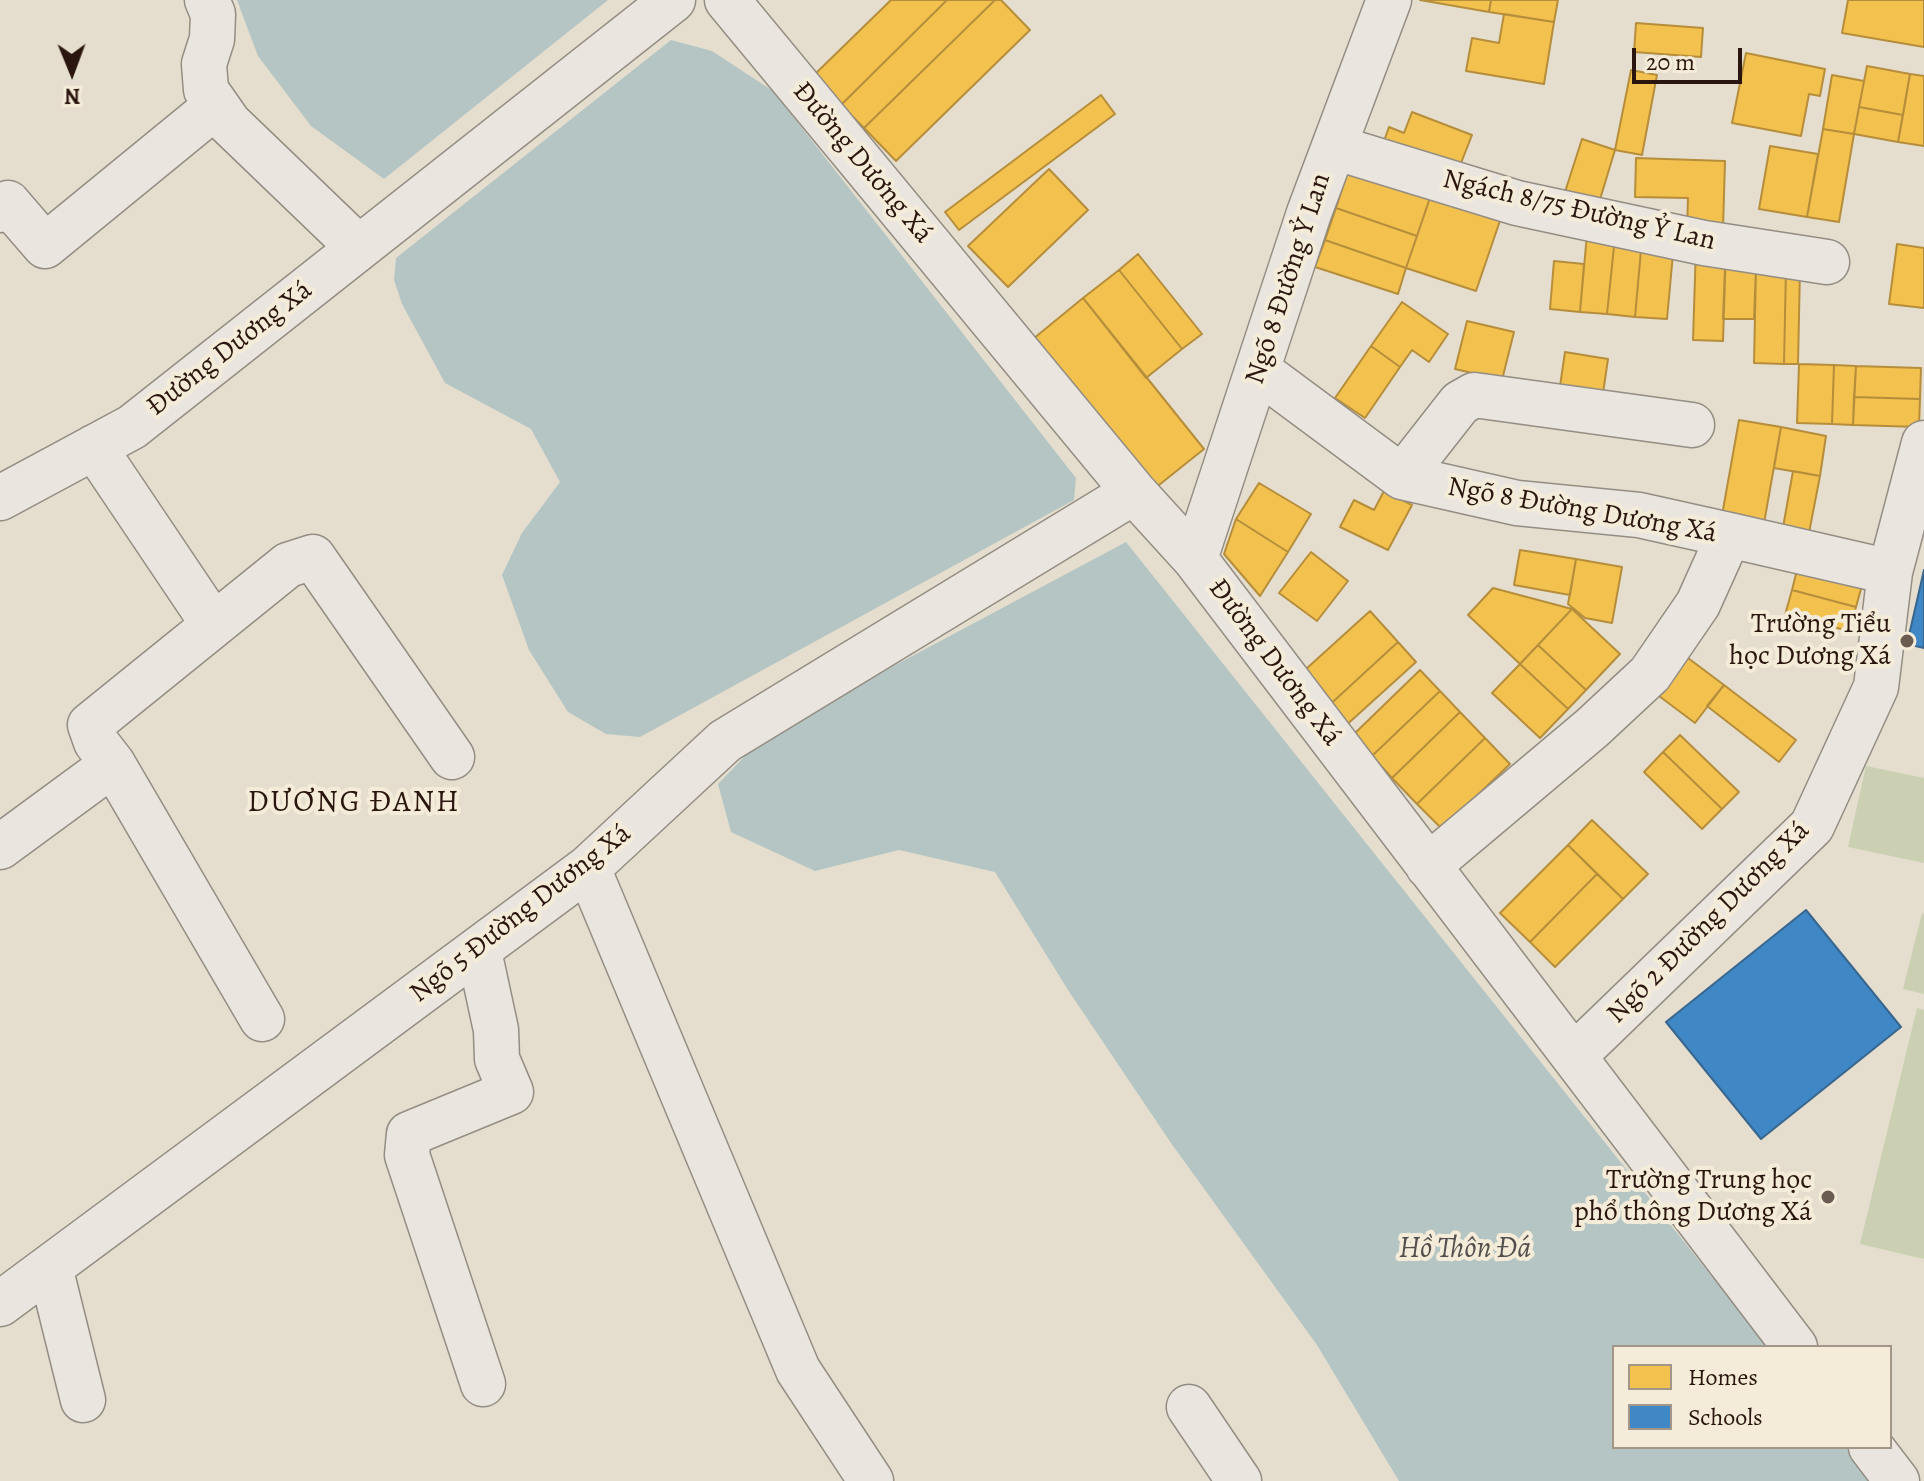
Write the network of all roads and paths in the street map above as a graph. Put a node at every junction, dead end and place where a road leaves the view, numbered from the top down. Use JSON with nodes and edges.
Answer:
{"nodes":[{"id":1,"x":207,"y":0,"type":"edge"},
{"id":2,"x":673,"y":0,"type":"edge"},
{"id":3,"x":727,"y":0,"type":"edge"},
{"id":4,"x":1389,"y":0,"type":"edge"},
{"id":5,"x":216,"y":106,"type":"junction"},
{"id":6,"x":1334,"y":147,"type":"junction"},
{"id":7,"x":0,"y":210,"type":"edge"},
{"id":8,"x":364,"y":242,"type":"junction"},
{"id":9,"x":1827,"y":262,"type":"dead end"},
{"id":10,"x":1259,"y":371,"type":"junction"},
{"id":11,"x":1692,"y":425,"type":"dead end"},
{"id":12,"x":1924,"y":443,"type":"edge"},
{"id":13,"x":94,"y":447,"type":"junction"},
{"id":14,"x":1402,"y":477,"type":"junction"},
{"id":15,"x":1134,"y":492,"type":"junction"},
{"id":16,"x":0,"y":498,"type":"edge"},
{"id":17,"x":1729,"y":535,"type":"junction"},
{"id":18,"x":1195,"y":559,"type":"junction"},
{"id":19,"x":1890,"y":572,"type":"junction"},
{"id":20,"x":213,"y":624,"type":"junction"},
{"id":21,"x":452,"y":757,"type":"dead end"},
{"id":22,"x":113,"y":764,"type":"junction"},
{"id":23,"x":0,"y":847,"type":"edge"},
{"id":24,"x":1428,"y":866,"type":"junction"},
{"id":25,"x":588,"y":868,"type":"junction"},
{"id":26,"x":479,"y":951,"type":"junction"},
{"id":27,"x":262,"y":1019,"type":"dead end"},
{"id":28,"x":1574,"y":1056,"type":"junction"},
{"id":29,"x":50,"y":1267,"type":"junction"},
{"id":30,"x":0,"y":1304,"type":"edge"},
{"id":31,"x":1793,"y":1345,"type":"edge"},
{"id":32,"x":483,"y":1384,"type":"dead end"},
{"id":33,"x":83,"y":1400,"type":"dead end"},
{"id":34,"x":1189,"y":1407,"type":"dead end"},
{"id":35,"x":1873,"y":1449,"type":"edge"},
{"id":36,"x":871,"y":1481,"type":"edge"},
{"id":37,"x":1239,"y":1481,"type":"edge"},
{"id":38,"x":1897,"y":1481,"type":"edge"}],
"edges":[{"from":1,"to":5,"type":"street"},
{"from":2,"to":8,"type":"street","name":"Đường Dương Xá"},
{"from":3,"to":15,"type":"street","name":"Đường Dương Xá"},
{"from":4,"to":6,"type":"street","name":"Ngõ 8 Đường Ỷ Lan"},
{"from":5,"to":7,"type":"street"},
{"from":5,"to":8,"type":"street"},
{"from":6,"to":9,"type":"street","name":"Ngách 8/75 Đường Ỷ Lan"},
{"from":6,"to":10,"type":"street","name":"Ngõ 8 Đường Ỷ Lan"},
{"from":8,"to":13,"type":"street","name":"Đường Dương Xá"},
{"from":10,"to":14,"type":"street","name":"Ngõ 8 Đường Dương Xá"},
{"from":10,"to":18,"type":"street","name":"Ngõ 8 Đường Ỷ Lan"},
{"from":11,"to":14,"type":"street"},
{"from":12,"to":19,"type":"street","name":"Ngõ 2 Đường Dương Xá"},
{"from":13,"to":16,"type":"street","name":"Đường Dương Xá"},
{"from":13,"to":20,"type":"street"},
{"from":14,"to":17,"type":"street","name":"Ngõ 8 Đường Dương Xá"},
{"from":15,"to":18,"type":"street","name":"Đường Dương Xá"},
{"from":15,"to":25,"type":"street","name":"Ngõ 5 Đường Dương Xá"},
{"from":17,"to":19,"type":"street"},
{"from":17,"to":24,"type":"street","name":"Ngõ 8 Đường Dương Xá"},
{"from":18,"to":24,"type":"street","name":"Đường Dương Xá"},
{"from":19,"to":28,"type":"street","name":"Ngõ 2 Đường Dương Xá"},
{"from":20,"to":21,"type":"street"},
{"from":20,"to":22,"type":"street"},
{"from":22,"to":23,"type":"street"},
{"from":22,"to":27,"type":"street"},
{"from":24,"to":28,"type":"street","name":"Đường Dương Xá"},
{"from":25,"to":26,"type":"street","name":"Ngõ 5 Đường Dương Xá"},
{"from":25,"to":36,"type":"street"},
{"from":26,"to":29,"type":"street","name":"Ngõ 5 Đường Dương Xá"},
{"from":26,"to":32,"type":"street"},
{"from":28,"to":31,"type":"street","name":"Đường Dương Xá"},
{"from":29,"to":30,"type":"street","name":"Ngõ 5 Đường Dương Xá"},
{"from":29,"to":33,"type":"street"},
{"from":34,"to":37,"type":"street"},
{"from":35,"to":38,"type":"street"}]}
